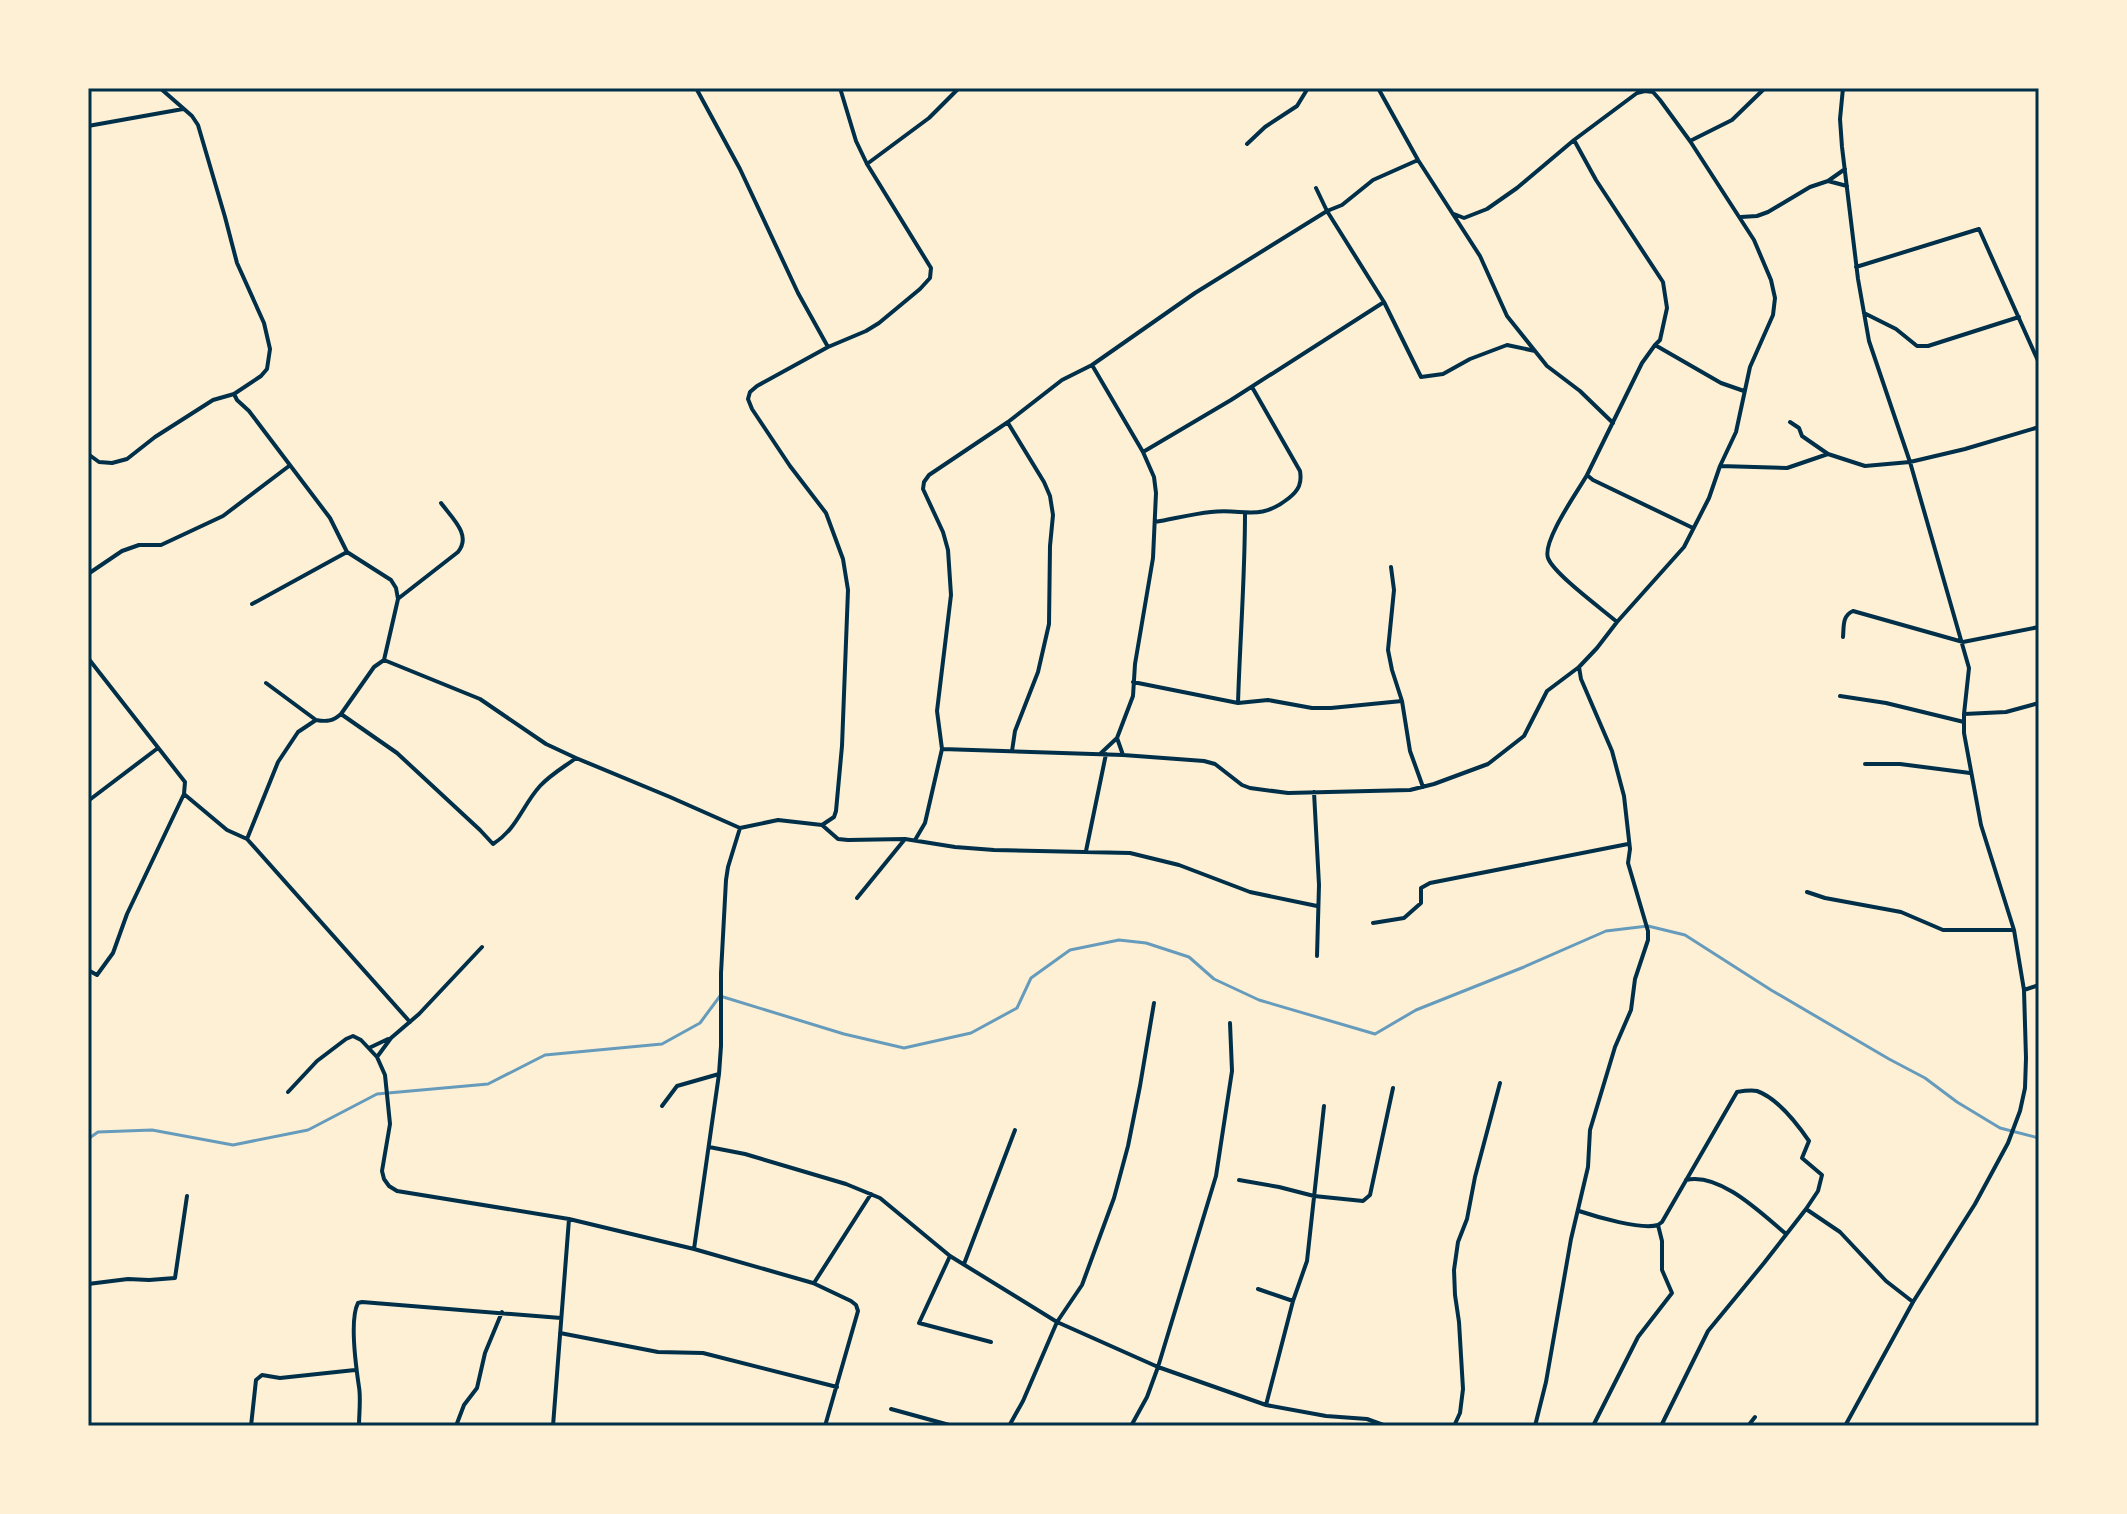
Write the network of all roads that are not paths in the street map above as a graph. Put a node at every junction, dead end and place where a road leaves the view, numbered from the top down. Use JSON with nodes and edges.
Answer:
{"nodes":[{"id":1,"x":160,"y":88,"type":"edge"},
{"id":2,"x":696,"y":88,"type":"edge"},
{"id":3,"x":840,"y":88,"type":"edge"},
{"id":4,"x":959,"y":88,"type":"edge"},
{"id":5,"x":1308,"y":88,"type":"edge"},
{"id":6,"x":1378,"y":88,"type":"edge"},
{"id":7,"x":1765,"y":88,"type":"edge"},
{"id":8,"x":1843,"y":88,"type":"edge"},
{"id":9,"x":1652,"y":90,"type":"edge"},
{"id":10,"x":183,"y":109,"type":"junction"},
{"id":11,"x":88,"y":126,"type":"edge"},
{"id":12,"x":1574,"y":140,"type":"junction"},
{"id":13,"x":1690,"y":141,"type":"junction"},
{"id":14,"x":1247,"y":144,"type":"dead end"},
{"id":15,"x":1418,"y":160,"type":"junction"},
{"id":16,"x":867,"y":164,"type":"junction"},
{"id":17,"x":1845,"y":169,"type":"junction"},
{"id":18,"x":1828,"y":181,"type":"junction"},
{"id":19,"x":1847,"y":186,"type":"junction"},
{"id":20,"x":1316,"y":188,"type":"dead end"},
{"id":21,"x":1327,"y":211,"type":"junction"},
{"id":22,"x":1454,"y":214,"type":"junction"},
{"id":23,"x":1757,"y":216,"type":"junction"},
{"id":24,"x":1741,"y":217,"type":"junction"},
{"id":25,"x":1464,"y":218,"type":"junction"},
{"id":26,"x":1746,"y":227,"type":"junction"},
{"id":27,"x":1466,"y":233,"type":"junction"},
{"id":28,"x":1856,"y":267,"type":"junction"},
{"id":29,"x":1384,"y":302,"type":"junction"},
{"id":30,"x":1864,"y":313,"type":"junction"},
{"id":31,"x":2019,"y":317,"type":"junction"},
{"id":32,"x":1655,"y":345,"type":"junction"},
{"id":33,"x":828,"y":347,"type":"junction"},
{"id":34,"x":1535,"y":351,"type":"junction"},
{"id":35,"x":2039,"y":363,"type":"edge"},
{"id":36,"x":1092,"y":365,"type":"junction"},
{"id":37,"x":1252,"y":387,"type":"junction"},
{"id":38,"x":1744,"y":391,"type":"junction"},
{"id":39,"x":234,"y":394,"type":"junction"},
{"id":40,"x":1008,"y":422,"type":"junction"},
{"id":41,"x":1790,"y":422,"type":"dead end"},
{"id":42,"x":1613,"y":423,"type":"junction"},
{"id":43,"x":2039,"y":427,"type":"edge"},
{"id":44,"x":1143,"y":452,"type":"junction"},
{"id":45,"x":88,"y":454,"type":"edge"},
{"id":46,"x":1828,"y":454,"type":"junction"},
{"id":47,"x":1910,"y":462,"type":"junction"},
{"id":48,"x":289,"y":466,"type":"junction"},
{"id":49,"x":1720,"y":466,"type":"junction"},
{"id":50,"x":1587,"y":475,"type":"junction"},
{"id":51,"x":441,"y":503,"type":"dead end"},
{"id":52,"x":1245,"y":513,"type":"junction"},
{"id":53,"x":1155,"y":522,"type":"junction"},
{"id":54,"x":1693,"y":528,"type":"junction"},
{"id":55,"x":347,"y":552,"type":"junction"},
{"id":56,"x":1391,"y":567,"type":"dead end"},
{"id":57,"x":88,"y":574,"type":"edge"},
{"id":58,"x":398,"y":599,"type":"junction"},
{"id":59,"x":252,"y":604,"type":"dead end"},
{"id":60,"x":1617,"y":622,"type":"junction"},
{"id":61,"x":2039,"y":627,"type":"edge"},
{"id":62,"x":1843,"y":637,"type":"dead end"},
{"id":63,"x":1963,"y":642,"type":"junction"},
{"id":64,"x":88,"y":658,"type":"edge"},
{"id":65,"x":384,"y":660,"type":"junction"},
{"id":66,"x":1579,"y":667,"type":"junction"},
{"id":67,"x":1133,"y":682,"type":"junction"},
{"id":68,"x":266,"y":683,"type":"dead end"},
{"id":69,"x":1840,"y":696,"type":"dead end"},
{"id":70,"x":1402,"y":701,"type":"junction"},
{"id":71,"x":1238,"y":703,"type":"junction"},
{"id":72,"x":2039,"y":703,"type":"edge"},
{"id":73,"x":341,"y":714,"type":"junction"},
{"id":74,"x":1964,"y":714,"type":"junction"},
{"id":75,"x":316,"y":720,"type":"junction"},
{"id":76,"x":1964,"y":722,"type":"junction"},
{"id":77,"x":1117,"y":738,"type":"junction"},
{"id":78,"x":158,"y":748,"type":"junction"},
{"id":79,"x":942,"y":749,"type":"junction"},
{"id":80,"x":1012,"y":751,"type":"junction"},
{"id":81,"x":1103,"y":754,"type":"junction"},
{"id":82,"x":1123,"y":755,"type":"junction"},
{"id":83,"x":576,"y":758,"type":"junction"},
{"id":84,"x":1865,"y":764,"type":"dead end"},
{"id":85,"x":1970,"y":773,"type":"junction"},
{"id":86,"x":1423,"y":787,"type":"junction"},
{"id":87,"x":1314,"y":792,"type":"junction"},
{"id":88,"x":184,"y":794,"type":"junction"},
{"id":89,"x":88,"y":801,"type":"edge"},
{"id":90,"x":822,"y":825,"type":"junction"},
{"id":91,"x":740,"y":828,"type":"junction"},
{"id":92,"x":247,"y":839,"type":"junction"},
{"id":93,"x":905,"y":839,"type":"junction"},
{"id":94,"x":915,"y":840,"type":"junction"},
{"id":95,"x":1628,"y":844,"type":"junction"},
{"id":96,"x":1086,"y":851,"type":"junction"},
{"id":97,"x":1807,"y":892,"type":"dead end"},
{"id":98,"x":857,"y":898,"type":"dead end"},
{"id":99,"x":1317,"y":906,"type":"junction"},
{"id":100,"x":1373,"y":923,"type":"dead end"},
{"id":101,"x":2014,"y":930,"type":"junction"},
{"id":102,"x":482,"y":947,"type":"dead end"},
{"id":103,"x":1317,"y":956,"type":"dead end"},
{"id":104,"x":88,"y":970,"type":"edge"},
{"id":105,"x":2039,"y":985,"type":"edge"},
{"id":106,"x":2024,"y":990,"type":"junction"},
{"id":107,"x":1154,"y":1003,"type":"dead end"},
{"id":108,"x":410,"y":1022,"type":"junction"},
{"id":109,"x":1230,"y":1023,"type":"dead end"},
{"id":110,"x":391,"y":1038,"type":"junction"},
{"id":111,"x":369,"y":1048,"type":"junction"},
{"id":112,"x":377,"y":1057,"type":"junction"},
{"id":113,"x":719,"y":1074,"type":"junction"},
{"id":114,"x":1500,"y":1083,"type":"dead end"},
{"id":115,"x":1393,"y":1088,"type":"dead end"},
{"id":116,"x":288,"y":1092,"type":"dead end"},
{"id":117,"x":662,"y":1106,"type":"dead end"},
{"id":118,"x":1324,"y":1106,"type":"dead end"},
{"id":119,"x":1015,"y":1130,"type":"dead end"},
{"id":120,"x":709,"y":1147,"type":"junction"},
{"id":121,"x":1239,"y":1180,"type":"dead end"},
{"id":122,"x":1686,"y":1180,"type":"junction"},
{"id":123,"x":871,"y":1194,"type":"junction"},
{"id":124,"x":187,"y":1196,"type":"dead end"},
{"id":125,"x":1314,"y":1196,"type":"junction"},
{"id":126,"x":1806,"y":1209,"type":"junction"},
{"id":127,"x":1579,"y":1211,"type":"junction"},
{"id":128,"x":569,"y":1219,"type":"junction"},
{"id":129,"x":1658,"y":1225,"type":"junction"},
{"id":130,"x":1787,"y":1234,"type":"junction"},
{"id":131,"x":694,"y":1249,"type":"junction"},
{"id":132,"x":950,"y":1256,"type":"junction"},
{"id":133,"x":964,"y":1264,"type":"junction"},
{"id":134,"x":813,"y":1283,"type":"junction"},
{"id":135,"x":88,"y":1284,"type":"edge"},
{"id":136,"x":1258,"y":1289,"type":"dead end"},
{"id":137,"x":1293,"y":1301,"type":"junction"},
{"id":138,"x":1913,"y":1302,"type":"junction"},
{"id":139,"x":502,"y":1312,"type":"junction"},
{"id":140,"x":561,"y":1318,"type":"junction"},
{"id":141,"x":1057,"y":1322,"type":"junction"},
{"id":142,"x":560,"y":1333,"type":"junction"},
{"id":143,"x":991,"y":1342,"type":"dead end"},
{"id":144,"x":1158,"y":1367,"type":"junction"},
{"id":145,"x":355,"y":1370,"type":"junction"},
{"id":146,"x":837,"y":1387,"type":"junction"},
{"id":147,"x":1266,"y":1405,"type":"junction"},
{"id":148,"x":891,"y":1409,"type":"dead end"},
{"id":149,"x":1755,"y":1417,"type":"dead end"},
{"id":150,"x":251,"y":1426,"type":"edge"},
{"id":151,"x":359,"y":1426,"type":"edge"},
{"id":152,"x":456,"y":1426,"type":"edge"},
{"id":153,"x":553,"y":1426,"type":"edge"},
{"id":154,"x":825,"y":1426,"type":"edge"},
{"id":155,"x":953,"y":1426,"type":"edge"},
{"id":156,"x":1009,"y":1426,"type":"edge"},
{"id":157,"x":1131,"y":1426,"type":"edge"},
{"id":158,"x":1386,"y":1426,"type":"edge"},
{"id":159,"x":1454,"y":1426,"type":"edge"},
{"id":160,"x":1535,"y":1426,"type":"edge"},
{"id":161,"x":1593,"y":1426,"type":"edge"},
{"id":162,"x":1661,"y":1426,"type":"edge"},
{"id":163,"x":1748,"y":1426,"type":"edge"},
{"id":164,"x":1845,"y":1426,"type":"edge"}],
"edges":[{"from":1,"to":10,"type":"street"},
{"from":2,"to":33,"type":"street"},
{"from":3,"to":16,"type":"street"},
{"from":4,"to":16,"type":"street"},
{"from":5,"to":14,"type":"street"},
{"from":6,"to":15,"type":"street"},
{"from":7,"to":13,"type":"street"},
{"from":8,"to":17,"type":"street"},
{"from":9,"to":12,"type":"street"},
{"from":9,"to":13,"type":"street"},
{"from":10,"to":11,"type":"street"},
{"from":10,"to":39,"type":"street"},
{"from":12,"to":25,"type":"street"},
{"from":12,"to":32,"type":"street"},
{"from":13,"to":24,"type":"street"},
{"from":15,"to":21,"type":"street"},
{"from":15,"to":22,"type":"street"},
{"from":16,"to":33,"type":"street"},
{"from":17,"to":18,"type":"street"},
{"from":17,"to":19,"type":"street"},
{"from":18,"to":19,"type":"street"},
{"from":18,"to":23,"type":"street"},
{"from":19,"to":28,"type":"street"},
{"from":20,"to":21,"type":"street"},
{"from":21,"to":29,"type":"street"},
{"from":21,"to":36,"type":"street"},
{"from":22,"to":25,"type":"street"},
{"from":22,"to":27,"type":"street"},
{"from":23,"to":24,"type":"street"},
{"from":23,"to":26,"type":"street"},
{"from":24,"to":26,"type":"street"},
{"from":25,"to":27,"type":"street"},
{"from":26,"to":38,"type":"street"},
{"from":27,"to":34,"type":"street"},
{"from":28,"to":30,"type":"street"},
{"from":28,"to":31,"type":"street"},
{"from":29,"to":34,"type":"street"},
{"from":29,"to":37,"type":"street"},
{"from":30,"to":31,"type":"street"},
{"from":30,"to":47,"type":"street"},
{"from":31,"to":35,"type":"street"},
{"from":32,"to":38,"type":"street"},
{"from":32,"to":42,"type":"street"},
{"from":33,"to":90,"type":"street"},
{"from":34,"to":42,"type":"street"},
{"from":36,"to":40,"type":"street"},
{"from":36,"to":44,"type":"street"},
{"from":37,"to":44,"type":"street"},
{"from":37,"to":52,"type":"street"},
{"from":38,"to":49,"type":"street"},
{"from":39,"to":45,"type":"street"},
{"from":39,"to":48,"type":"street"},
{"from":40,"to":79,"type":"street"},
{"from":40,"to":80,"type":"street"},
{"from":41,"to":46,"type":"street"},
{"from":42,"to":50,"type":"street"},
{"from":43,"to":47,"type":"street"},
{"from":44,"to":53,"type":"street"},
{"from":46,"to":47,"type":"street"},
{"from":46,"to":49,"type":"street"},
{"from":47,"to":63,"type":"street"},
{"from":48,"to":55,"type":"street"},
{"from":48,"to":57,"type":"street"},
{"from":49,"to":54,"type":"street"},
{"from":50,"to":54,"type":"street"},
{"from":50,"to":60,"type":"street"},
{"from":51,"to":58,"type":"street"},
{"from":52,"to":53,"type":"street"},
{"from":52,"to":71,"type":"street"},
{"from":53,"to":67,"type":"street"},
{"from":54,"to":60,"type":"street"},
{"from":55,"to":58,"type":"street"},
{"from":55,"to":59,"type":"street"},
{"from":56,"to":70,"type":"street"},
{"from":58,"to":65,"type":"street"},
{"from":60,"to":66,"type":"street"},
{"from":61,"to":63,"type":"street"},
{"from":62,"to":63,"type":"street"},
{"from":63,"to":74,"type":"street"},
{"from":64,"to":78,"type":"street"},
{"from":65,"to":73,"type":"street"},
{"from":65,"to":83,"type":"street"},
{"from":66,"to":86,"type":"street"},
{"from":66,"to":95,"type":"street"},
{"from":67,"to":71,"type":"street"},
{"from":67,"to":77,"type":"street"},
{"from":68,"to":75,"type":"street"},
{"from":69,"to":76,"type":"street"},
{"from":70,"to":71,"type":"street"},
{"from":70,"to":86,"type":"street"},
{"from":72,"to":74,"type":"street"},
{"from":73,"to":75,"type":"street"},
{"from":73,"to":83,"type":"street"},
{"from":74,"to":76,"type":"street"},
{"from":75,"to":92,"type":"street"},
{"from":76,"to":85,"type":"street"},
{"from":77,"to":81,"type":"street"},
{"from":77,"to":82,"type":"street"},
{"from":78,"to":88,"type":"street"},
{"from":78,"to":89,"type":"street"},
{"from":79,"to":80,"type":"street"},
{"from":79,"to":94,"type":"street"},
{"from":80,"to":81,"type":"street"},
{"from":81,"to":82,"type":"street"},
{"from":81,"to":96,"type":"street"},
{"from":82,"to":87,"type":"street"},
{"from":83,"to":91,"type":"street"},
{"from":84,"to":85,"type":"street"},
{"from":85,"to":101,"type":"street"},
{"from":86,"to":87,"type":"street"},
{"from":87,"to":99,"type":"street"},
{"from":88,"to":92,"type":"street"},
{"from":88,"to":104,"type":"street"},
{"from":90,"to":91,"type":"street"},
{"from":90,"to":93,"type":"street"},
{"from":91,"to":113,"type":"street"},
{"from":92,"to":108,"type":"street"},
{"from":93,"to":94,"type":"street"},
{"from":93,"to":98,"type":"street"},
{"from":94,"to":96,"type":"street"},
{"from":95,"to":100,"type":"street"},
{"from":95,"to":127,"type":"street"},
{"from":96,"to":99,"type":"street"},
{"from":97,"to":101,"type":"street"},
{"from":99,"to":103,"type":"street"},
{"from":101,"to":106,"type":"street"},
{"from":102,"to":108,"type":"street"},
{"from":105,"to":106,"type":"street"},
{"from":106,"to":138,"type":"street"},
{"from":107,"to":141,"type":"street"},
{"from":108,"to":110,"type":"street"},
{"from":109,"to":144,"type":"street"},
{"from":110,"to":111,"type":"street"},
{"from":110,"to":112,"type":"street"},
{"from":111,"to":112,"type":"street"},
{"from":111,"to":116,"type":"street"},
{"from":112,"to":128,"type":"street"},
{"from":113,"to":117,"type":"street"},
{"from":113,"to":120,"type":"street"},
{"from":114,"to":159,"type":"street"},
{"from":115,"to":125,"type":"street"},
{"from":118,"to":125,"type":"street"},
{"from":119,"to":133,"type":"street"},
{"from":120,"to":123,"type":"street"},
{"from":120,"to":131,"type":"street"},
{"from":121,"to":125,"type":"street"},
{"from":122,"to":126,"type":"street"},
{"from":122,"to":129,"type":"street"},
{"from":122,"to":130,"type":"street"},
{"from":123,"to":132,"type":"street"},
{"from":123,"to":134,"type":"street"},
{"from":124,"to":135,"type":"street"},
{"from":125,"to":137,"type":"street"},
{"from":126,"to":130,"type":"street"},
{"from":126,"to":138,"type":"street"},
{"from":127,"to":129,"type":"street"},
{"from":127,"to":160,"type":"street"},
{"from":128,"to":131,"type":"street"},
{"from":128,"to":140,"type":"street"},
{"from":129,"to":161,"type":"street"},
{"from":130,"to":162,"type":"street"},
{"from":131,"to":134,"type":"street"},
{"from":132,"to":133,"type":"street"},
{"from":132,"to":143,"type":"street"},
{"from":133,"to":141,"type":"street"},
{"from":134,"to":146,"type":"street"},
{"from":136,"to":137,"type":"street"},
{"from":137,"to":147,"type":"street"},
{"from":138,"to":164,"type":"street"},
{"from":139,"to":140,"type":"street"},
{"from":139,"to":145,"type":"street"},
{"from":139,"to":152,"type":"street"},
{"from":140,"to":142,"type":"street"},
{"from":141,"to":144,"type":"street"},
{"from":141,"to":156,"type":"street"},
{"from":142,"to":146,"type":"street"},
{"from":142,"to":153,"type":"street"},
{"from":144,"to":147,"type":"street"},
{"from":144,"to":157,"type":"street"},
{"from":145,"to":150,"type":"street"},
{"from":145,"to":151,"type":"street"},
{"from":146,"to":154,"type":"street"},
{"from":147,"to":158,"type":"street"},
{"from":148,"to":155,"type":"street"},
{"from":149,"to":163,"type":"street"}]}
